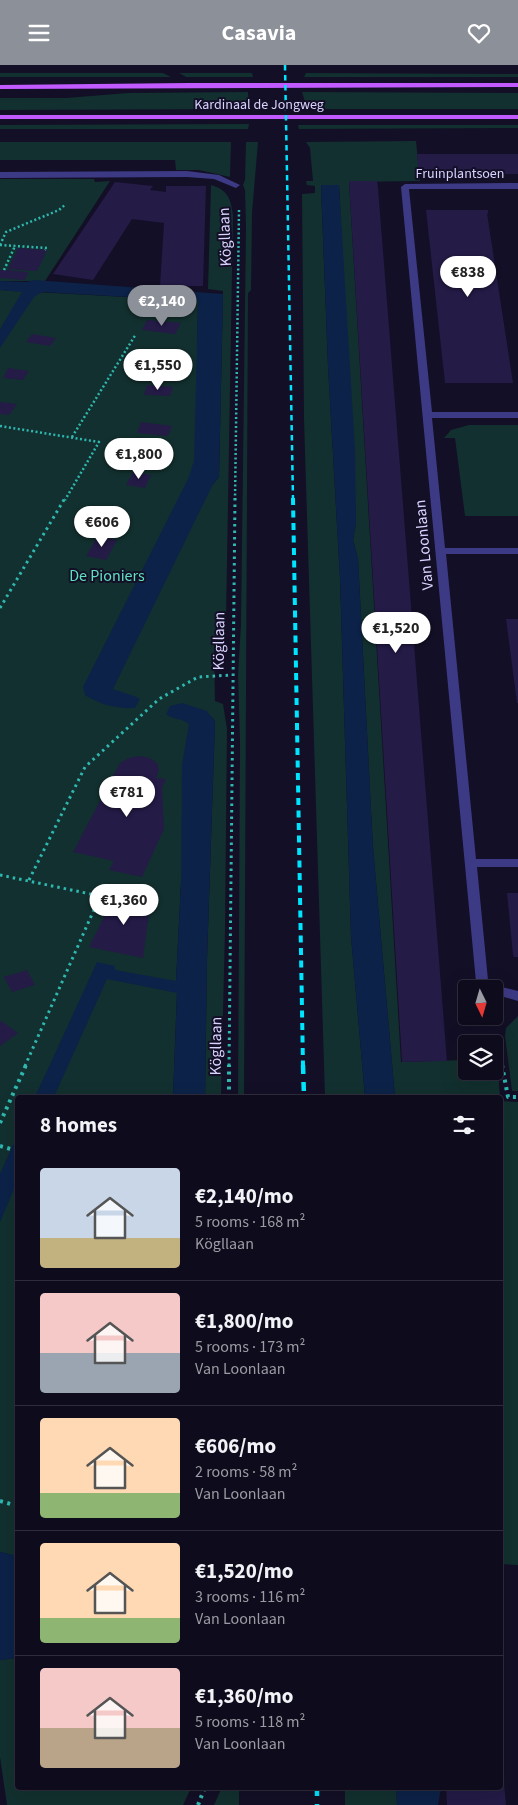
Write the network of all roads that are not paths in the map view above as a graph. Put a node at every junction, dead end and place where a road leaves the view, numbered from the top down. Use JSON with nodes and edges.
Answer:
{"nodes":[{"id":1,"x":518,"y":85,"type":"edge"},
{"id":2,"x":0,"y":87,"type":"edge"},
{"id":3,"x":0,"y":117,"type":"edge"},
{"id":4,"x":518,"y":117,"type":"edge"},
{"id":5,"x":0,"y":175,"type":"edge"},
{"id":6,"x":236,"y":185,"type":"road end"},
{"id":7,"x":517,"y":186,"type":"edge"},
{"id":8,"x":405,"y":187,"type":"joint"},
{"id":9,"x":518,"y":197,"type":"edge"},
{"id":10,"x":428,"y":415,"type":"junction"},
{"id":11,"x":518,"y":415,"type":"edge"},
{"id":12,"x":440,"y":551,"type":"junction"},
{"id":13,"x":518,"y":551,"type":"edge"},
{"id":14,"x":470,"y":863,"type":"junction"},
{"id":15,"x":518,"y":863,"type":"edge"},
{"id":16,"x":482,"y":980,"type":"edge"},
{"id":17,"x":503,"y":992,"type":"edge"},
{"id":18,"x":518,"y":996,"type":"edge"}],
"edges":[{"from":1,"to":2,"type":"main road","name":"Kardinaal de Jongweg"},
{"from":3,"to":4,"type":"main road","name":"Kardinaal de Jongweg"},
{"from":5,"to":6,"type":"street","name":"Kögllaan"},
{"from":7,"to":8,"type":"street","name":"Fruinplantsoen"},
{"from":7,"to":9,"type":"street","name":"Fruinplantsoen"},
{"from":8,"to":10,"type":"street","name":"Van Loonlaan"},
{"from":10,"to":11,"type":"street"},
{"from":10,"to":12,"type":"street","name":"Van Loonlaan"},
{"from":12,"to":13,"type":"street"},
{"from":12,"to":14,"type":"street","name":"Van Loonlaan"},
{"from":14,"to":15,"type":"street"},
{"from":14,"to":16,"type":"street","name":"Van Loonlaan"},
{"from":17,"to":18,"type":"street"}]}
